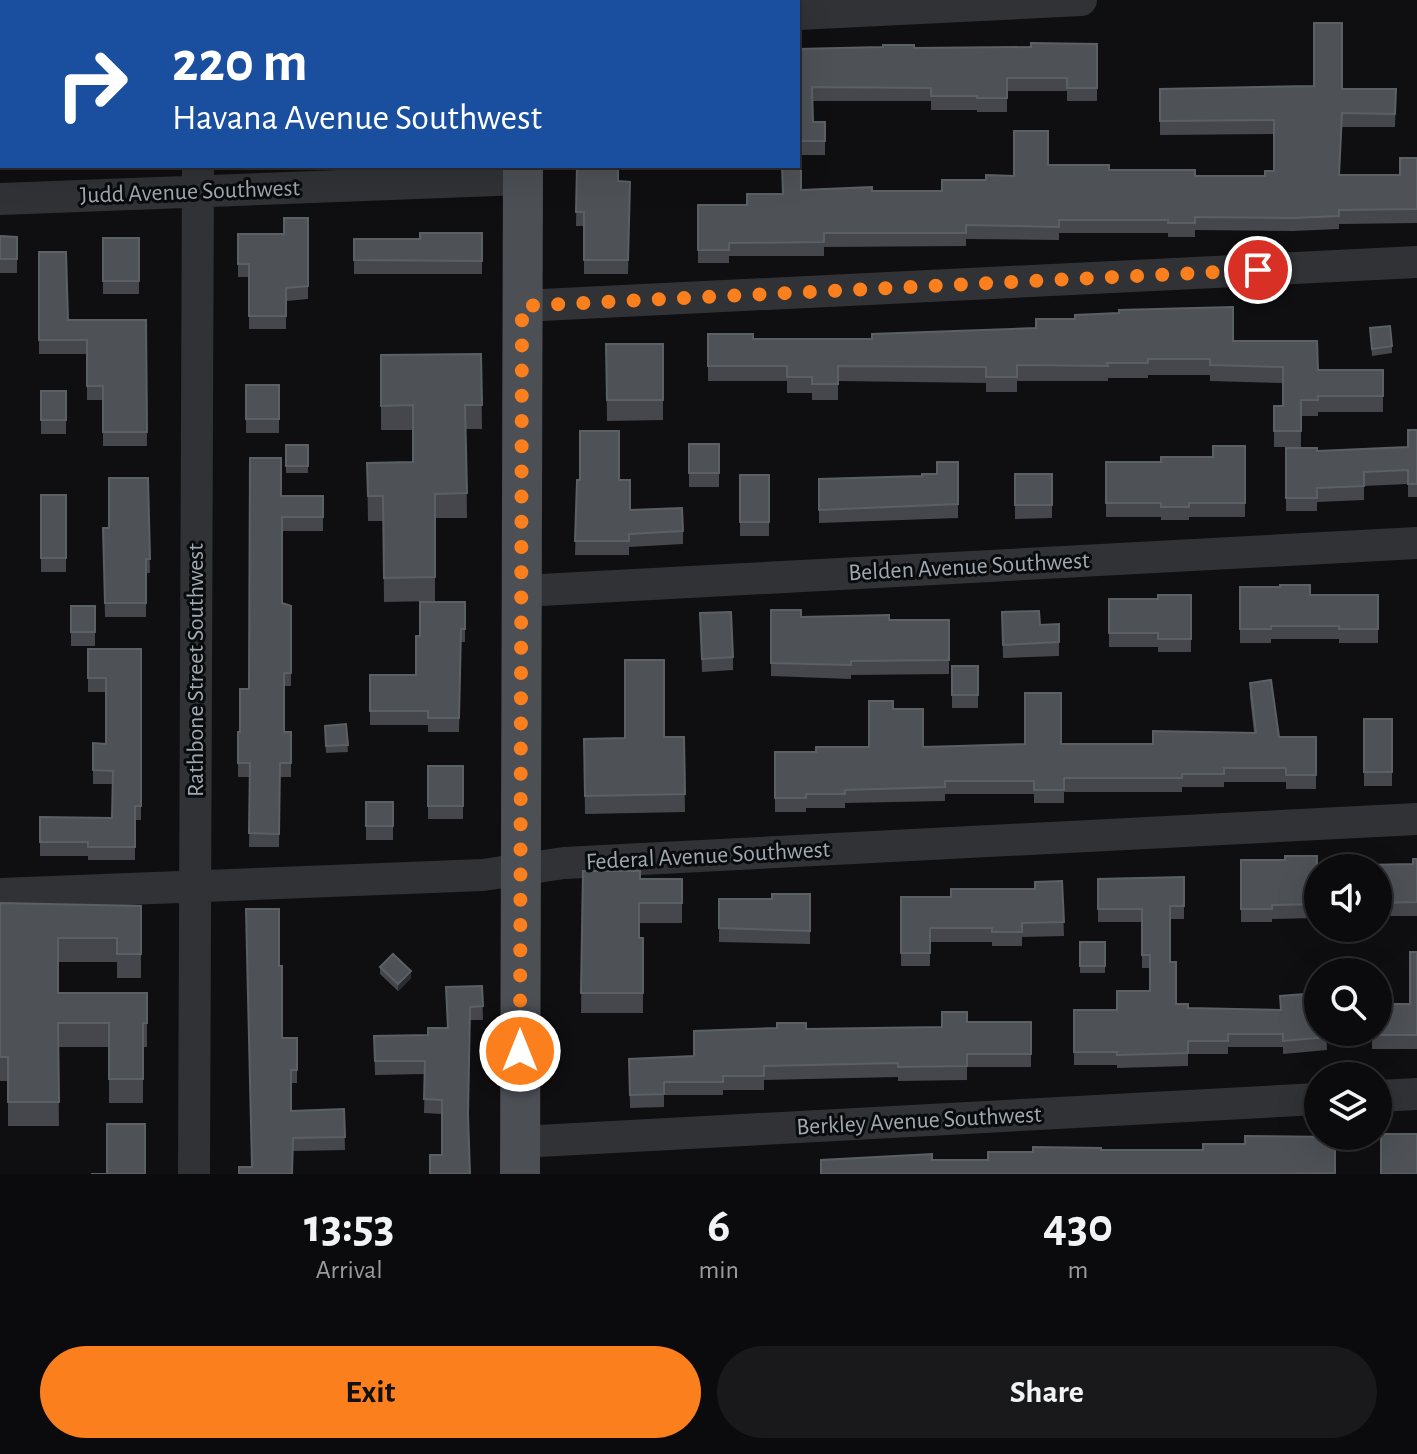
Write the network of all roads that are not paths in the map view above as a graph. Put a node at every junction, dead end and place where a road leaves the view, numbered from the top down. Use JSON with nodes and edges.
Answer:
{"nodes":[{"id":1,"x":1081,"y":0,"type":"edge"},
{"id":2,"x":800,"y":14,"type":"edge"},
{"id":3,"x":523,"y":173,"type":"edge"},
{"id":4,"x":198,"y":179,"type":"edge"},
{"id":5,"x":0,"y":199,"type":"edge"},
{"id":6,"x":1417,"y":262,"type":"edge"},
{"id":7,"x":522,"y":306,"type":"junction"},
{"id":8,"x":1417,"y":543,"type":"edge"},
{"id":9,"x":522,"y":591,"type":"junction"},
{"id":10,"x":1417,"y":819,"type":"edge"},
{"id":11,"x":521,"y":870,"type":"junction"},
{"id":12,"x":195,"y":885,"type":"junction"},
{"id":13,"x":0,"y":894,"type":"edge"},
{"id":14,"x":1417,"y":1094,"type":"edge"},
{"id":15,"x":1392,"y":1095,"type":"edge"},
{"id":16,"x":1304,"y":1100,"type":"edge"},
{"id":17,"x":520,"y":1158,"type":"edge"},
{"id":18,"x":194,"y":1174,"type":"edge"}],
"edges":[{"from":1,"to":2,"type":"street"},
{"from":3,"to":4,"type":"street","name":"Judd Avenue Southwest"},
{"from":3,"to":7,"type":"main road"},
{"from":4,"to":5,"type":"street","name":"Judd Avenue Southwest"},
{"from":4,"to":12,"type":"street","name":"Rathbone Street Southwest"},
{"from":6,"to":7,"type":"street"},
{"from":7,"to":9,"type":"main road"},
{"from":8,"to":9,"type":"street","name":"Belden Avenue Southwest"},
{"from":9,"to":11,"type":"main road"},
{"from":10,"to":11,"type":"street","name":"Federal Avenue Southwest"},
{"from":11,"to":12,"type":"street","name":"Federal Avenue Southwest"},
{"from":11,"to":17,"type":"main road"},
{"from":12,"to":13,"type":"street","name":"Federal Avenue Southwest"},
{"from":12,"to":18,"type":"street","name":"Rathbone Street Southwest"},
{"from":14,"to":15,"type":"street"},
{"from":16,"to":17,"type":"street","name":"Berkley Avenue Southwest"}]}
